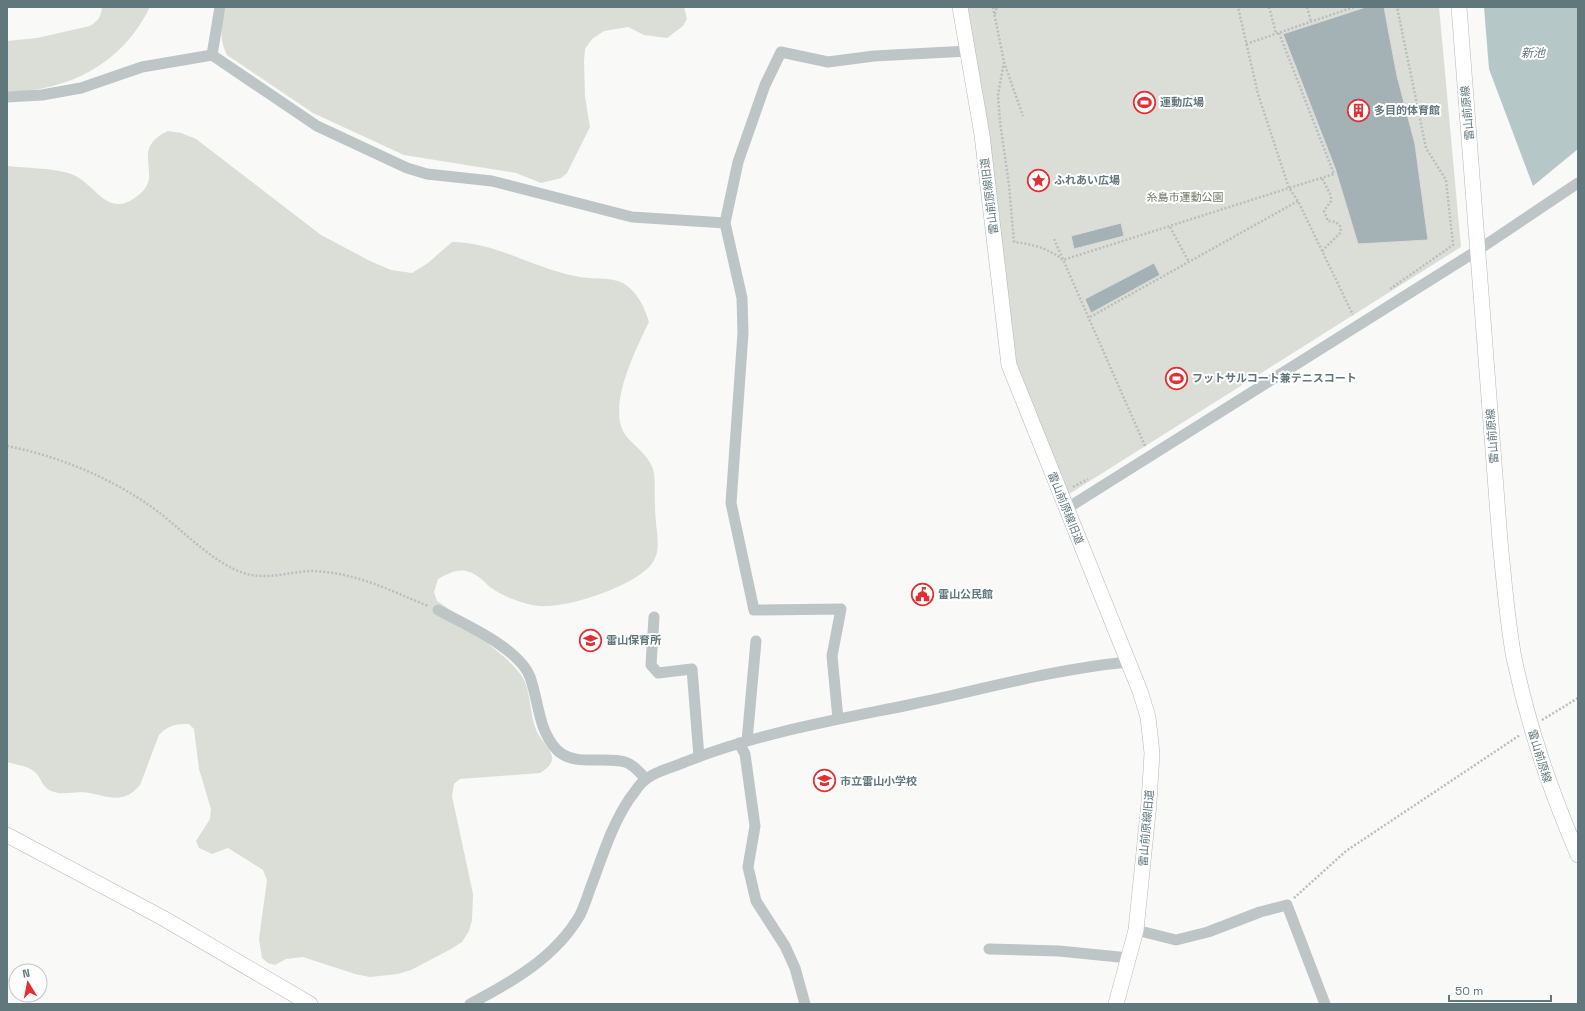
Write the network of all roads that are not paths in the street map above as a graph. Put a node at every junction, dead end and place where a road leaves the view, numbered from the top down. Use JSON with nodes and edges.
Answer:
{"nodes":[{"id":1,"x":220,"y":7,"type":"edge"},
{"id":2,"x":960,"y":7,"type":"edge"},
{"id":3,"x":1459,"y":7,"type":"edge"},
{"id":4,"x":968,"y":51,"type":"junction"},
{"id":5,"x":212,"y":55,"type":"junction"},
{"id":6,"x":7,"y":97,"type":"edge"},
{"id":7,"x":1578,"y":183,"type":"edge"},
{"id":8,"x":725,"y":223,"type":"junction"},
{"id":9,"x":1478,"y":250,"type":"junction"},
{"id":10,"x":1066,"y":509,"type":"junction"},
{"id":11,"x":438,"y":610,"type":"road end"},
{"id":12,"x":654,"y":617,"type":"dead end"},
{"id":13,"x":756,"y":641,"type":"dead end"},
{"id":14,"x":1128,"y":662,"type":"junction"},
{"id":15,"x":838,"y":719,"type":"junction"},
{"id":16,"x":743,"y":742,"type":"junction"},
{"id":17,"x":699,"y":757,"type":"junction"},
{"id":18,"x":646,"y":779,"type":"junction"},
{"id":19,"x":7,"y":835,"type":"edge"},
{"id":20,"x":1578,"y":855,"type":"edge"},
{"id":21,"x":1136,"y":930,"type":"junction"},
{"id":22,"x":989,"y":949,"type":"dead end"},
{"id":23,"x":1129,"y":958,"type":"junction"},
{"id":24,"x":310,"y":1004,"type":"edge"},
{"id":25,"x":470,"y":1004,"type":"edge"},
{"id":26,"x":805,"y":1004,"type":"edge"},
{"id":27,"x":1116,"y":1004,"type":"edge"},
{"id":28,"x":1325,"y":1004,"type":"edge"}],
"edges":[{"from":1,"to":5,"type":"street"},
{"from":2,"to":4,"type":"street","name":"雷山前原線旧道"},
{"from":3,"to":9,"type":"street","name":"雷山前原線"},
{"from":4,"to":8,"type":"street"},
{"from":4,"to":10,"type":"street","name":"雷山前原線旧道"},
{"from":5,"to":6,"type":"street"},
{"from":5,"to":8,"type":"street"},
{"from":7,"to":9,"type":"street"},
{"from":8,"to":15,"type":"street"},
{"from":9,"to":10,"type":"street"},
{"from":9,"to":20,"type":"street","name":"雷山前原線"},
{"from":10,"to":14,"type":"street","name":"雷山前原線旧道"},
{"from":11,"to":18,"type":"street"},
{"from":12,"to":17,"type":"street"},
{"from":13,"to":16,"type":"street"},
{"from":14,"to":15,"type":"street"},
{"from":14,"to":21,"type":"street","name":"雷山前原線旧道"},
{"from":15,"to":16,"type":"street"},
{"from":16,"to":17,"type":"street"},
{"from":16,"to":26,"type":"street"},
{"from":17,"to":18,"type":"street"},
{"from":18,"to":25,"type":"street"},
{"from":19,"to":24,"type":"street"},
{"from":21,"to":23,"type":"street","name":"雷山前原線旧道"},
{"from":21,"to":28,"type":"street"},
{"from":22,"to":23,"type":"street"},
{"from":23,"to":27,"type":"street","name":"雷山前原線旧道"}]}
